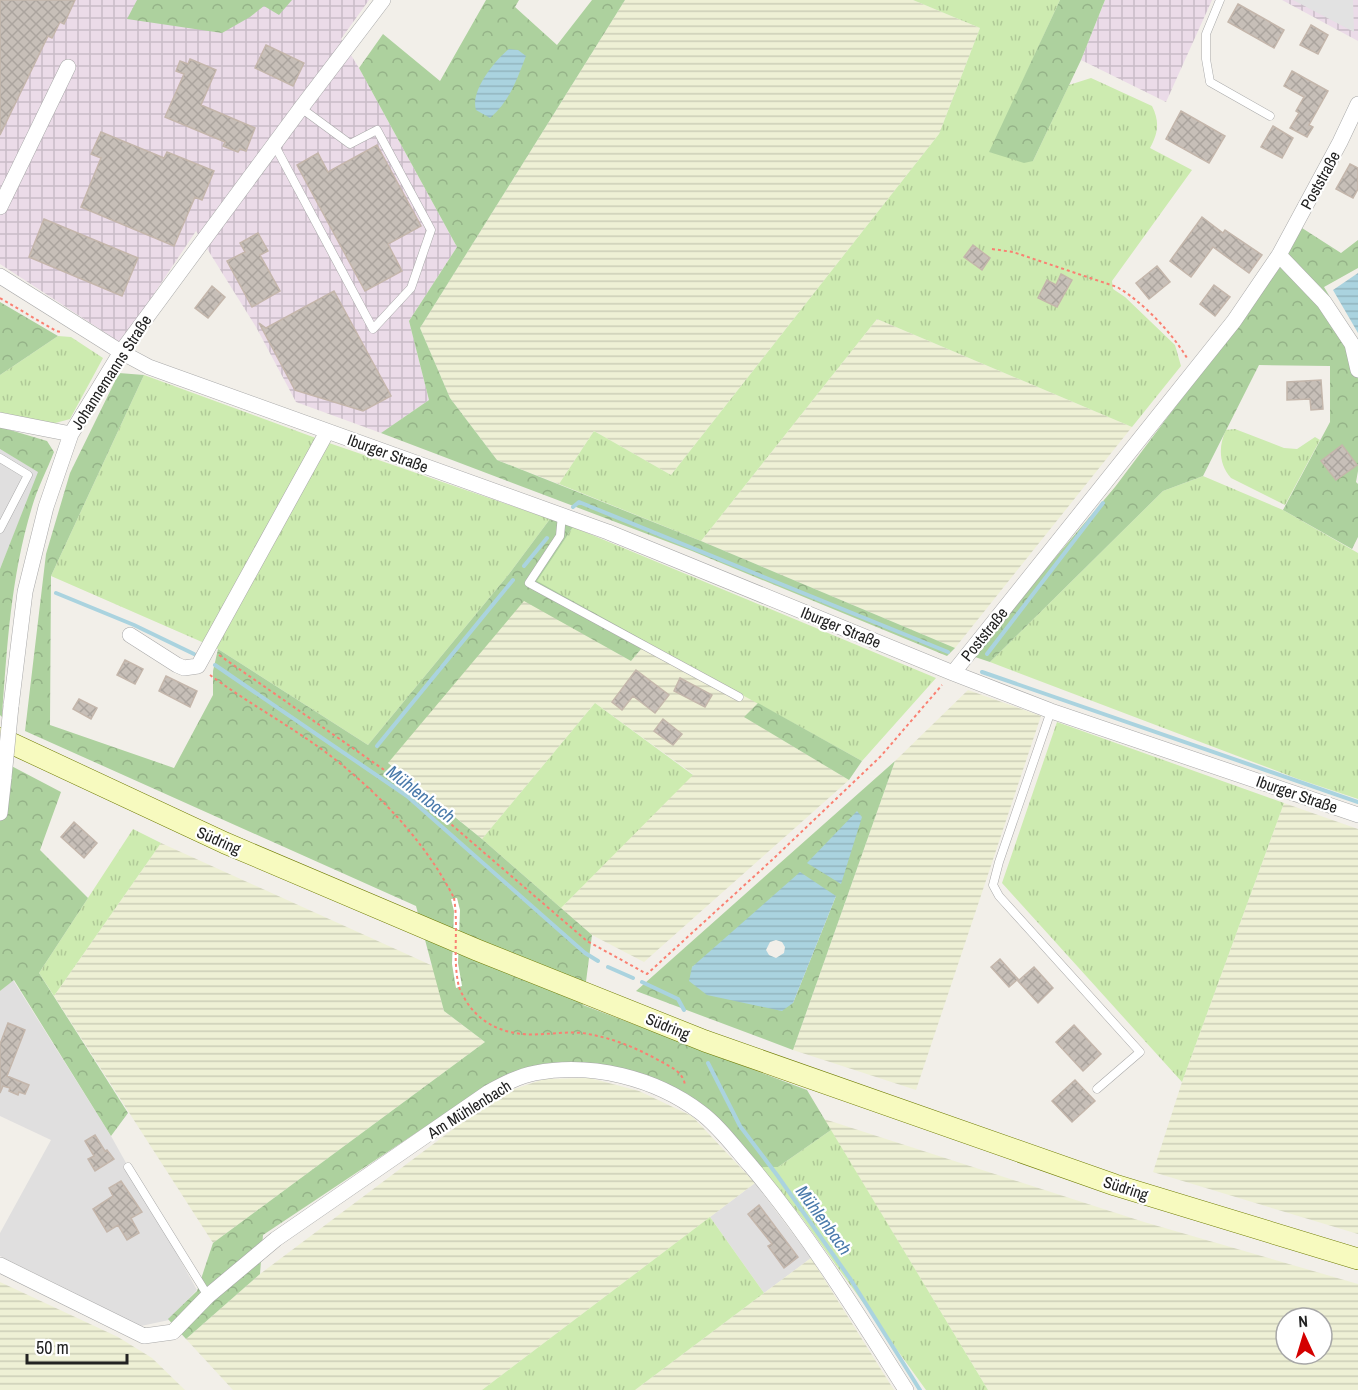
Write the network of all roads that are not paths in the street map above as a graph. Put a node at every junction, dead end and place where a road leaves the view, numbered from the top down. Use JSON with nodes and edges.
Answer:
{"nodes":[{"id":1,"x":384,"y":0,"type":"edge"},
{"id":2,"x":1220,"y":0,"type":"edge"},
{"id":3,"x":68,"y":67,"type":"dead end"},
{"id":4,"x":1358,"y":104,"type":"edge"},
{"id":5,"x":301,"y":108,"type":"junction"},
{"id":6,"x":1270,"y":116,"type":"dead end"},
{"id":7,"x":274,"y":144,"type":"junction"},
{"id":8,"x":0,"y":207,"type":"edge"},
{"id":9,"x":1279,"y":255,"type":"junction"},
{"id":10,"x":0,"y":276,"type":"edge"},
{"id":11,"x":121,"y":352,"type":"junction"},
{"id":12,"x":1358,"y":370,"type":"edge"},
{"id":13,"x":0,"y":420,"type":"edge"},
{"id":14,"x":327,"y":432,"type":"junction"},
{"id":15,"x":71,"y":434,"type":"junction"},
{"id":16,"x":0,"y":458,"type":"edge"},
{"id":17,"x":562,"y":515,"type":"junction"},
{"id":18,"x":0,"y":529,"type":"edge"},
{"id":19,"x":130,"y":635,"type":"dead end"},
{"id":20,"x":953,"y":673,"type":"junction"},
{"id":21,"x":739,"y":697,"type":"dead end"},
{"id":22,"x":1051,"y":711,"type":"junction"},
{"id":23,"x":0,"y":738,"type":"edge"},
{"id":24,"x":0,"y":813,"type":"edge"},
{"id":25,"x":1358,"y":815,"type":"edge"},
{"id":26,"x":1097,"y":1089,"type":"dead end"},
{"id":27,"x":128,"y":1167,"type":"dead end"},
{"id":28,"x":1358,"y":1259,"type":"edge"},
{"id":29,"x":0,"y":1264,"type":"edge"},
{"id":30,"x":208,"y":1296,"type":"junction"},
{"id":31,"x":906,"y":1390,"type":"edge"}],
"edges":[{"from":1,"to":5,"type":"street","name":"Johannemanns Straße"},
{"from":2,"to":6,"type":"lane"},
{"from":3,"to":8,"type":"street"},
{"from":4,"to":9,"type":"street","name":"Poststraße"},
{"from":5,"to":7,"type":"street","name":"Johannemanns Straße"},
{"from":5,"to":7,"type":"lane"},
{"from":7,"to":11,"type":"street","name":"Johannemanns Straße"},
{"from":9,"to":12,"type":"street"},
{"from":9,"to":20,"type":"street","name":"Poststraße"},
{"from":10,"to":11,"type":"street","name":"Iburger Straße"},
{"from":11,"to":14,"type":"street","name":"Iburger Straße"},
{"from":11,"to":15,"type":"street","name":"Johannemanns Straße"},
{"from":13,"to":15,"type":"street"},
{"from":14,"to":17,"type":"street","name":"Iburger Straße"},
{"from":14,"to":19,"type":"street","name":"Iburger Straße"},
{"from":15,"to":24,"type":"street","name":"Johannemanns Straße","bridge":true},
{"from":16,"to":18,"type":"lane"},
{"from":17,"to":20,"type":"street","name":"Iburger Straße"},
{"from":17,"to":21,"type":"lane"},
{"from":20,"to":22,"type":"street","name":"Iburger Straße"},
{"from":22,"to":25,"type":"street","name":"Iburger Straße"},
{"from":22,"to":26,"type":"lane"},
{"from":23,"to":28,"type":"main road","name":"Südring"},
{"from":27,"to":30,"type":"lane"},
{"from":29,"to":30,"type":"street","name":"Am Mühlenbach"},
{"from":30,"to":31,"type":"street","name":"Am Mühlenbach"}]}
